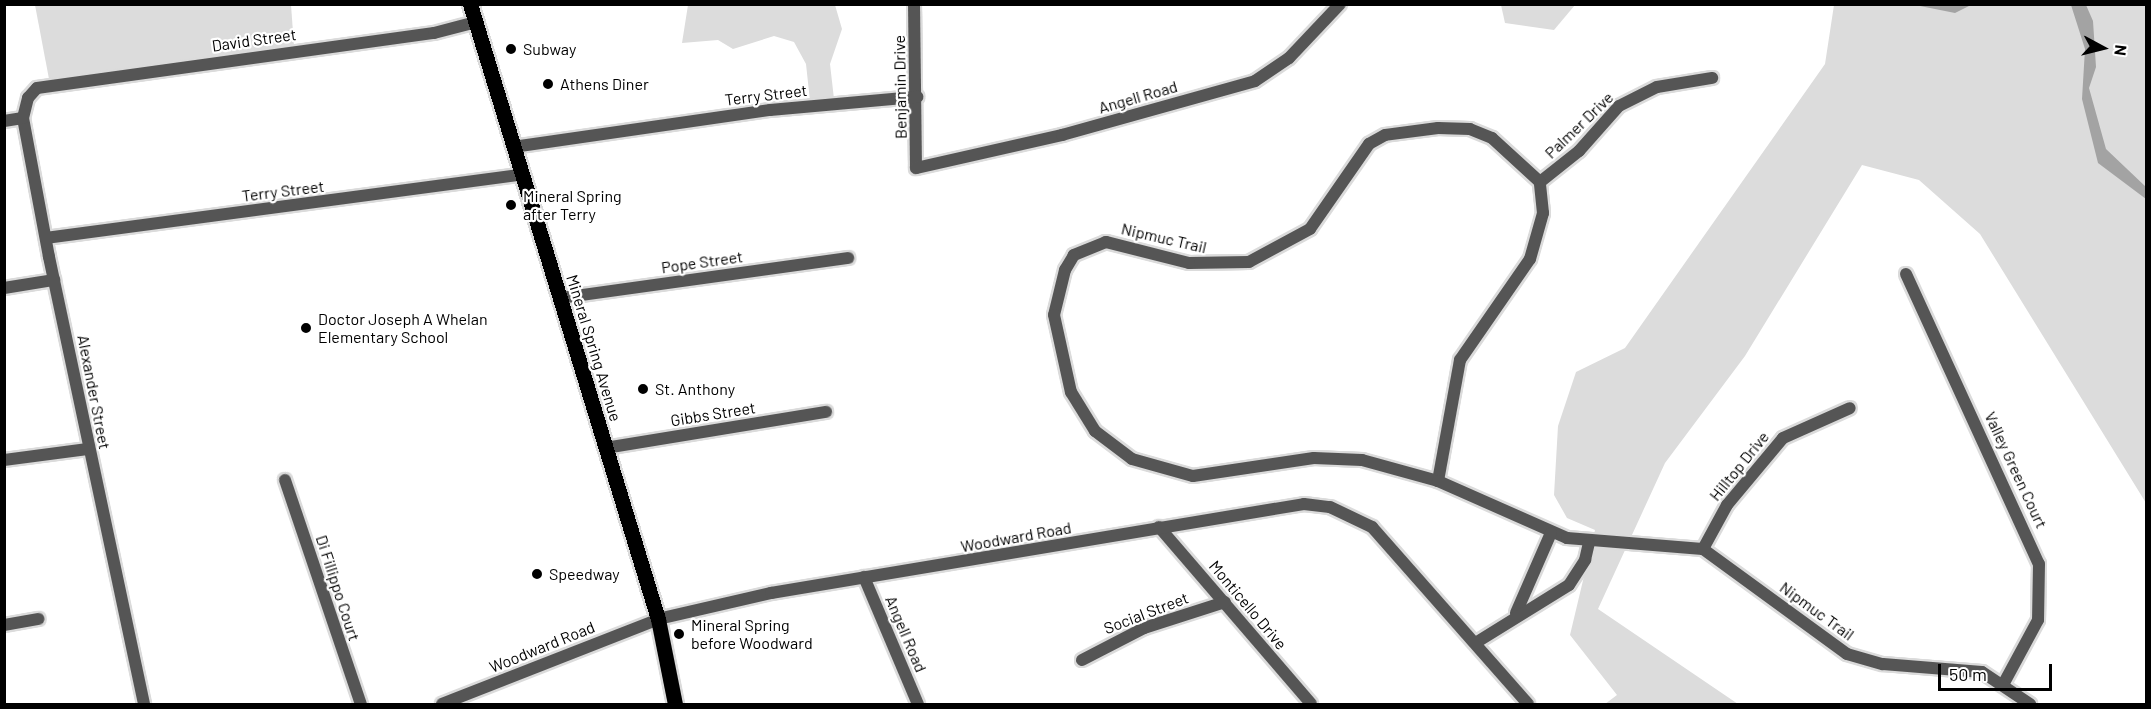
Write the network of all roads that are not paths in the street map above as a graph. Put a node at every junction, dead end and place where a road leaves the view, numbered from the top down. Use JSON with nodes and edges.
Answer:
{"nodes":[{"id":1,"x":470,"y":4,"type":"edge"},
{"id":2,"x":914,"y":4,"type":"edge"},
{"id":3,"x":1340,"y":4,"type":"edge"},
{"id":4,"x":476,"y":22,"type":"junction"},
{"id":5,"x":1712,"y":78,"type":"dead end"},
{"id":6,"x":917,"y":97,"type":"junction"},
{"id":7,"x":23,"y":118,"type":"junction"},
{"id":8,"x":4,"y":121,"type":"edge"},
{"id":9,"x":513,"y":147,"type":"junction"},
{"id":10,"x":916,"y":168,"type":"joint"},
{"id":11,"x":522,"y":174,"type":"junction"},
{"id":12,"x":1540,"y":182,"type":"junction"},
{"id":13,"x":46,"y":238,"type":"junction"},
{"id":14,"x":848,"y":258,"type":"dead end"},
{"id":15,"x":1906,"y":274,"type":"dead end"},
{"id":16,"x":54,"y":280,"type":"junction"},
{"id":17,"x":4,"y":288,"type":"edge"},
{"id":18,"x":560,"y":298,"type":"junction"},
{"id":19,"x":1850,"y":408,"type":"dead end"},
{"id":20,"x":826,"y":412,"type":"dead end"},
{"id":21,"x":606,"y":448,"type":"junction"},
{"id":22,"x":87,"y":449,"type":"junction"},
{"id":23,"x":4,"y":460,"type":"edge"},
{"id":24,"x":285,"y":480,"type":"dead end"},
{"id":25,"x":1438,"y":481,"type":"junction"},
{"id":26,"x":1159,"y":527,"type":"junction"},
{"id":27,"x":1551,"y":533,"type":"junction"},
{"id":28,"x":1589,"y":543,"type":"junction"},
{"id":29,"x":1703,"y":549,"type":"junction"},
{"id":30,"x":864,"y":577,"type":"junction"},
{"id":31,"x":1225,"y":602,"type":"junction"},
{"id":32,"x":1516,"y":613,"type":"junction"},
{"id":33,"x":39,"y":619,"type":"dead end"},
{"id":34,"x":654,"y":620,"type":"junction"},
{"id":35,"x":4,"y":625,"type":"edge"},
{"id":36,"x":1477,"y":642,"type":"junction"},
{"id":37,"x":1082,"y":660,"type":"dead end"},
{"id":38,"x":2004,"y":683,"type":"junction"},
{"id":39,"x":462,"y":701,"type":"edge"},
{"id":40,"x":144,"y":705,"type":"edge"},
{"id":41,"x":361,"y":705,"type":"edge"},
{"id":42,"x":442,"y":705,"type":"edge"},
{"id":43,"x":675,"y":705,"type":"edge"},
{"id":44,"x":918,"y":705,"type":"edge"},
{"id":45,"x":1311,"y":705,"type":"edge"},
{"id":46,"x":1528,"y":705,"type":"edge"},
{"id":47,"x":2030,"y":705,"type":"edge"}],
"edges":[{"from":1,"to":4,"type":"main road","name":"Mineral Spring Avenue"},
{"from":2,"to":6,"type":"street","name":"Benjamin Drive"},
{"from":3,"to":10,"type":"street","name":"Angell Road"},
{"from":4,"to":7,"type":"street","name":"David Street"},
{"from":4,"to":9,"type":"main road","name":"Mineral Spring Avenue"},
{"from":5,"to":12,"type":"street","name":"Palmer Drive"},
{"from":6,"to":9,"type":"street","name":"Terry Street"},
{"from":6,"to":10,"type":"street","name":"Benjamin Drive"},
{"from":7,"to":8,"type":"street"},
{"from":7,"to":13,"type":"street","name":"Alexander Street"},
{"from":9,"to":11,"type":"main road","name":"Mineral Spring Avenue"},
{"from":11,"to":13,"type":"street","name":"Terry Street"},
{"from":11,"to":18,"type":"main road","name":"Mineral Spring Avenue"},
{"from":12,"to":25,"type":"street"},
{"from":12,"to":25,"type":"street","name":"Nipmuc Trail"},
{"from":13,"to":16,"type":"street","name":"Alexander Street"},
{"from":14,"to":18,"type":"street","name":"Pope Street"},
{"from":15,"to":38,"type":"street","name":"Valley Green Court"},
{"from":16,"to":17,"type":"street"},
{"from":16,"to":22,"type":"street","name":"Alexander Street"},
{"from":18,"to":21,"type":"main road","name":"Mineral Spring Avenue"},
{"from":19,"to":29,"type":"street","name":"Hilltop Drive"},
{"from":20,"to":21,"type":"street","name":"Gibbs Street"},
{"from":21,"to":34,"type":"main road","name":"Mineral Spring Avenue"},
{"from":22,"to":23,"type":"street"},
{"from":22,"to":40,"type":"street","name":"Alexander Street"},
{"from":24,"to":41,"type":"street","name":"Di Fillippo Court"},
{"from":25,"to":27,"type":"street","name":"Nipmuc Trail"},
{"from":26,"to":30,"type":"street","name":"Woodward Road"},
{"from":26,"to":31,"type":"street","name":"Monticello Drive"},
{"from":26,"to":36,"type":"street","name":"Woodward Road"},
{"from":27,"to":28,"type":"street","name":"Nipmuc Trail"},
{"from":27,"to":32,"type":"street"},
{"from":28,"to":29,"type":"street","name":"Nipmuc Trail"},
{"from":28,"to":32,"type":"street"},
{"from":29,"to":38,"type":"street","name":"Nipmuc Trail"},
{"from":30,"to":34,"type":"street","name":"Woodward Road"},
{"from":30,"to":44,"type":"street","name":"Angell Road"},
{"from":31,"to":37,"type":"street","name":"Social Street"},
{"from":31,"to":45,"type":"street","name":"Monticello Drive"},
{"from":32,"to":36,"type":"street"},
{"from":33,"to":35,"type":"street"},
{"from":34,"to":39,"type":"street","name":"Woodward Road"},
{"from":34,"to":43,"type":"main road","name":"Mineral Spring Avenue"},
{"from":36,"to":46,"type":"street","name":"Woodward Road"},
{"from":38,"to":47,"type":"street","name":"Nipmuc Trail"},
{"from":39,"to":42,"type":"street","name":"Woodward Road"}]}
